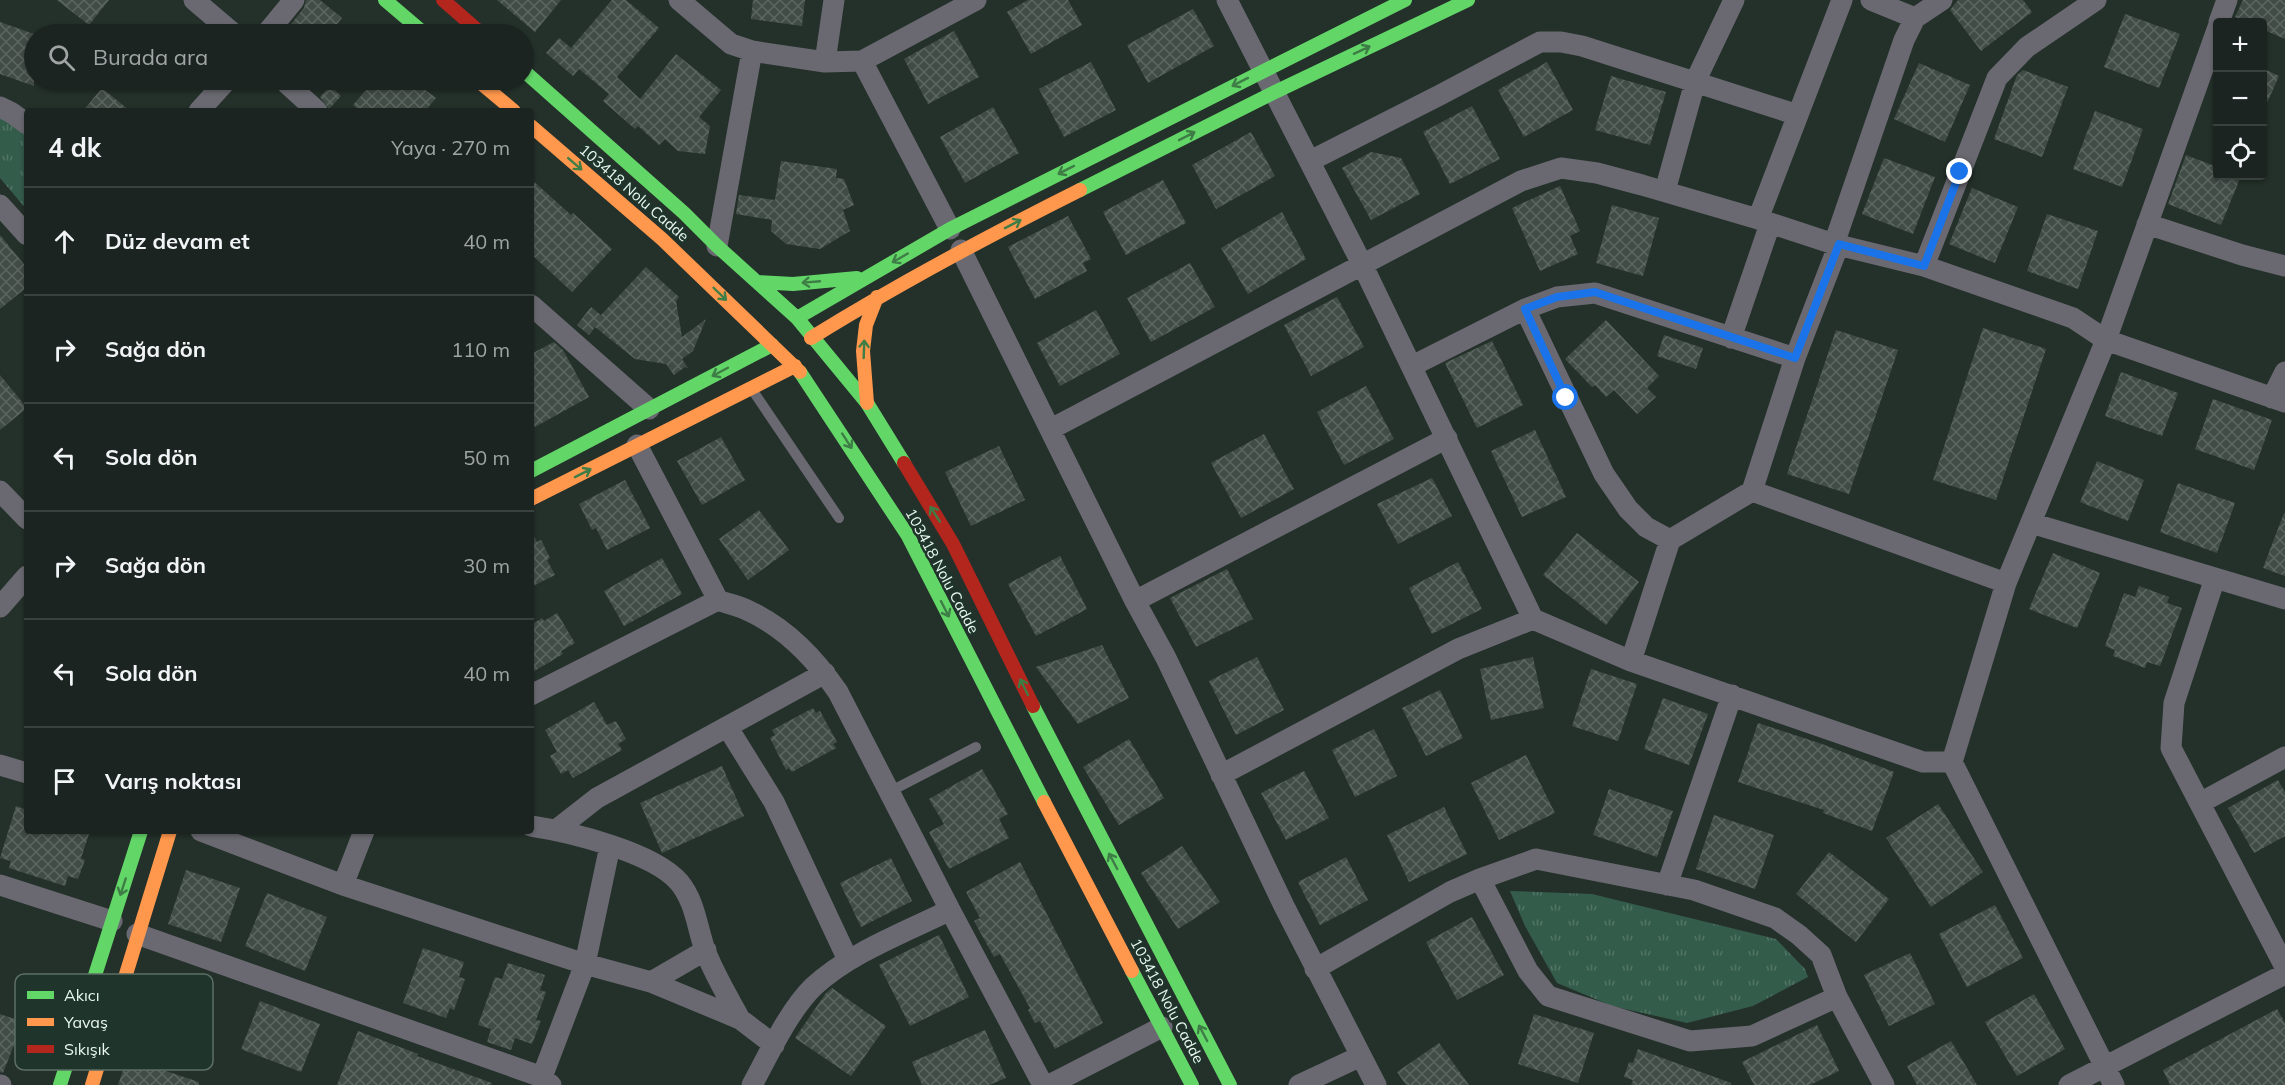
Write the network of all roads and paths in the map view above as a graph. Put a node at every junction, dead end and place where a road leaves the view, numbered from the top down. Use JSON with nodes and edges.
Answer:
{"nodes":[{"id":1,"x":194,"y":0,"type":"edge"},
{"id":2,"x":294,"y":0,"type":"edge"},
{"id":3,"x":385,"y":0,"type":"edge"},
{"id":4,"x":443,"y":0,"type":"edge"},
{"id":5,"x":679,"y":0,"type":"edge"},
{"id":6,"x":834,"y":0,"type":"edge"},
{"id":7,"x":976,"y":0,"type":"edge"},
{"id":8,"x":1227,"y":0,"type":"edge"},
{"id":9,"x":1405,"y":0,"type":"edge"},
{"id":10,"x":1468,"y":0,"type":"edge"},
{"id":11,"x":1734,"y":0,"type":"edge"},
{"id":12,"x":1842,"y":0,"type":"edge"},
{"id":13,"x":1871,"y":0,"type":"edge"},
{"id":14,"x":1942,"y":0,"type":"edge"},
{"id":15,"x":2096,"y":0,"type":"edge"},
{"id":16,"x":2227,"y":0,"type":"edge"},
{"id":17,"x":2070,"y":7,"type":"edge"},
{"id":18,"x":1915,"y":18,"type":"junction"},
{"id":19,"x":2220,"y":18,"type":"edge"},
{"id":20,"x":222,"y":24,"type":"edge"},
{"id":21,"x":274,"y":24,"type":"edge"},
{"id":22,"x":413,"y":24,"type":"edge"},
{"id":23,"x":471,"y":24,"type":"edge"},
{"id":24,"x":2213,"y":38,"type":"edge"},
{"id":25,"x":752,"y":51,"type":"junction"},
{"id":26,"x":862,"y":61,"type":"junction"},
{"id":27,"x":825,"y":62,"type":"junction"},
{"id":28,"x":1263,"y":71,"type":"junction"},
{"id":29,"x":534,"y":80,"type":"edge"},
{"id":30,"x":1695,"y":82,"type":"junction"},
{"id":31,"x":218,"y":90,"type":"edge"},
{"id":32,"x":294,"y":90,"type":"edge"},
{"id":33,"x":489,"y":90,"type":"edge"},
{"id":34,"x":1275,"y":92,"type":"junction"},
{"id":35,"x":0,"y":107,"type":"edge"},
{"id":36,"x":203,"y":108,"type":"edge"},
{"id":37,"x":314,"y":108,"type":"edge"},
{"id":38,"x":510,"y":108,"type":"edge"},
{"id":39,"x":1798,"y":115,"type":"junction"},
{"id":40,"x":24,"y":122,"type":"edge"},
{"id":41,"x":534,"y":129,"type":"edge"},
{"id":42,"x":1310,"y":161,"type":"junction"},
{"id":43,"x":1665,"y":191,"type":"junction"},
{"id":44,"x":3,"y":215,"type":"edge"},
{"id":45,"x":1764,"y":221,"type":"junction"},
{"id":46,"x":2147,"y":224,"type":"junction"},
{"id":47,"x":950,"y":229,"type":"junction"},
{"id":48,"x":24,"y":232,"type":"edge"},
{"id":49,"x":1837,"y":244,"type":"junction"},
{"id":50,"x":717,"y":246,"type":"junction"},
{"id":51,"x":961,"y":250,"type":"junction"},
{"id":52,"x":1362,"y":264,"type":"junction"},
{"id":53,"x":1924,"y":266,"type":"junction"},
{"id":54,"x":2285,"y":266,"type":"edge"},
{"id":55,"x":865,"y":278,"type":"junction"},
{"id":56,"x":758,"y":282,"type":"junction"},
{"id":57,"x":877,"y":297,"type":"junction"},
{"id":58,"x":534,"y":308,"type":"edge"},
{"id":59,"x":1525,"y":309,"type":"junction"},
{"id":60,"x":797,"y":318,"type":"junction"},
{"id":61,"x":811,"y":338,"type":"junction"},
{"id":62,"x":1731,"y":338,"type":"junction"},
{"id":63,"x":2106,"y":340,"type":"junction"},
{"id":64,"x":772,"y":345,"type":"junction"},
{"id":65,"x":1795,"y":358,"type":"junction"},
{"id":66,"x":795,"y":366,"type":"junction"},
{"id":67,"x":1412,"y":366,"type":"junction"},
{"id":68,"x":2285,"y":372,"type":"edge"},
{"id":69,"x":751,"y":388,"type":"junction"},
{"id":70,"x":2279,"y":400,"type":"edge"},
{"id":71,"x":867,"y":403,"type":"junction"},
{"id":72,"x":649,"y":409,"type":"junction"},
{"id":73,"x":1051,"y":429,"type":"junction"},
{"id":74,"x":1447,"y":438,"type":"junction"},
{"id":75,"x":638,"y":445,"type":"junction"},
{"id":76,"x":534,"y":469,"type":"edge"},
{"id":77,"x":0,"y":491,"type":"edge"},
{"id":78,"x":1752,"y":491,"type":"junction"},
{"id":79,"x":534,"y":497,"type":"edge"},
{"id":80,"x":24,"y":516,"type":"edge"},
{"id":81,"x":839,"y":518,"type":"dead end"},
{"id":82,"x":2031,"y":523,"type":"junction"},
{"id":83,"x":1670,"y":540,"type":"junction"},
{"id":84,"x":2215,"y":578,"type":"junction"},
{"id":85,"x":24,"y":579,"type":"edge"},
{"id":86,"x":2006,"y":584,"type":"junction"},
{"id":87,"x":2285,"y":599,"type":"edge"},
{"id":88,"x":718,"y":600,"type":"junction"},
{"id":89,"x":1135,"y":601,"type":"junction"},
{"id":90,"x":0,"y":607,"type":"edge"},
{"id":91,"x":1533,"y":619,"type":"junction"},
{"id":92,"x":1631,"y":661,"type":"junction"},
{"id":93,"x":825,"y":673,"type":"junction"},
{"id":94,"x":534,"y":693,"type":"edge"},
{"id":95,"x":1732,"y":695,"type":"junction"},
{"id":96,"x":728,"y":728,"type":"junction"},
{"id":97,"x":976,"y":747,"type":"dead end"},
{"id":98,"x":2285,"y":757,"type":"edge"},
{"id":99,"x":1952,"y":762,"type":"junction"},
{"id":100,"x":0,"y":765,"type":"edge"},
{"id":101,"x":24,"y":772,"type":"edge"},
{"id":102,"x":1221,"y":775,"type":"junction"},
{"id":103,"x":889,"y":792,"type":"junction"},
{"id":104,"x":2200,"y":803,"type":"junction"},
{"id":105,"x":534,"y":826,"type":"edge"},
{"id":106,"x":556,"y":830,"type":"junction"},
{"id":107,"x":140,"y":834,"type":"edge"},
{"id":108,"x":169,"y":834,"type":"edge"},
{"id":109,"x":209,"y":834,"type":"edge"},
{"id":110,"x":363,"y":834,"type":"edge"},
{"id":111,"x":610,"y":846,"type":"junction"},
{"id":112,"x":1480,"y":879,"type":"junction"},
{"id":113,"x":0,"y":885,"type":"edge"},
{"id":114,"x":343,"y":885,"type":"junction"},
{"id":115,"x":1667,"y":885,"type":"junction"},
{"id":116,"x":950,"y":910,"type":"junction"},
{"id":117,"x":112,"y":921,"type":"junction"},
{"id":118,"x":137,"y":934,"type":"junction"},
{"id":119,"x":706,"y":950,"type":"junction"},
{"id":120,"x":848,"y":960,"type":"junction"},
{"id":121,"x":585,"y":964,"type":"junction"},
{"id":122,"x":2285,"y":967,"type":"edge"},
{"id":123,"x":1315,"y":969,"type":"junction"},
{"id":124,"x":95,"y":974,"type":"edge"},
{"id":125,"x":125,"y":974,"type":"edge"},
{"id":126,"x":2285,"y":974,"type":"edge"},
{"id":127,"x":651,"y":982,"type":"junction"},
{"id":128,"x":1837,"y":997,"type":"junction"},
{"id":129,"x":740,"y":1020,"type":"junction"},
{"id":130,"x":1162,"y":1027,"type":"junction"},
{"id":131,"x":774,"y":1045,"type":"junction"},
{"id":132,"x":1360,"y":1056,"type":"junction"},
{"id":133,"x":2104,"y":1066,"type":"junction"},
{"id":134,"x":65,"y":1070,"type":"edge"},
{"id":135,"x":96,"y":1070,"type":"edge"},
{"id":136,"x":547,"y":1081,"type":"edge"},
{"id":137,"x":60,"y":1085,"type":"edge"},
{"id":138,"x":92,"y":1085,"type":"edge"},
{"id":139,"x":752,"y":1085,"type":"edge"},
{"id":140,"x":1043,"y":1085,"type":"edge"},
{"id":141,"x":1049,"y":1085,"type":"edge"},
{"id":142,"x":1192,"y":1085,"type":"edge"},
{"id":143,"x":1230,"y":1085,"type":"edge"},
{"id":144,"x":1299,"y":1085,"type":"edge"},
{"id":145,"x":1376,"y":1085,"type":"edge"},
{"id":146,"x":1884,"y":1085,"type":"edge"},
{"id":147,"x":2068,"y":1085,"type":"edge"},
{"id":148,"x":2114,"y":1085,"type":"edge"}],
"edges":[{"from":1,"to":20,"type":"street"},
{"from":2,"to":21,"type":"street"},
{"from":3,"to":22,"type":"main road"},
{"from":4,"to":23,"type":"main road"},
{"from":5,"to":25,"type":"street"},
{"from":6,"to":27,"type":"street"},
{"from":7,"to":26,"type":"street"},
{"from":8,"to":28,"type":"street"},
{"from":9,"to":28,"type":"main road"},
{"from":34,"to":10,"type":"main road","one_way":true},
{"from":11,"to":30,"type":"street"},
{"from":12,"to":39,"type":"street"},
{"from":13,"to":18,"type":"street"},
{"from":14,"to":18,"type":"street"},
{"from":15,"to":17,"type":"street"},
{"from":16,"to":19,"type":"street"},
{"from":17,"to":53,"type":"street"},
{"from":18,"to":49,"type":"street"},
{"from":24,"to":46,"type":"street"},
{"from":25,"to":27,"type":"street"},
{"from":25,"to":50,"type":"street"},
{"from":26,"to":27,"type":"street"},
{"from":26,"to":47,"type":"street"},
{"from":28,"to":34,"type":"street"},
{"from":28,"to":47,"type":"main road","one_way":true},
{"from":29,"to":50,"type":"main road"},
{"from":30,"to":39,"type":"street"},
{"from":30,"to":42,"type":"street"},
{"from":30,"to":43,"type":"street"},
{"from":31,"to":36,"type":"street"},
{"from":32,"to":37,"type":"street"},
{"from":33,"to":38,"type":"main road"},
{"from":34,"to":42,"type":"street"},
{"from":51,"to":34,"type":"main road","one_way":true},
{"from":35,"to":40,"type":"street"},
{"from":39,"to":45,"type":"street"},
{"from":41,"to":64,"type":"main road","name":"103418 Nolu Cadde","one_way":true},
{"from":42,"to":52,"type":"street"},
{"from":43,"to":45,"type":"street"},
{"from":43,"to":52,"type":"street"},
{"from":44,"to":48,"type":"street"},
{"from":45,"to":49,"type":"street"},
{"from":45,"to":62,"type":"street"},
{"from":46,"to":54,"type":"street"},
{"from":46,"to":63,"type":"street"},
{"from":47,"to":55,"type":"main road","one_way":true},
{"from":49,"to":53,"type":"street"},
{"from":49,"to":65,"type":"street"},
{"from":50,"to":56,"type":"main road"},
{"from":51,"to":57,"type":"main road"},
{"from":51,"to":73,"type":"street"},
{"from":52,"to":67,"type":"street"},
{"from":52,"to":73,"type":"street"},
{"from":53,"to":63,"type":"street"},
{"from":55,"to":56,"type":"main road","one_way":true},
{"from":55,"to":60,"type":"main road"},
{"from":56,"to":60,"type":"main road"},
{"from":57,"to":61,"type":"main road"},
{"from":71,"to":57,"type":"main road","one_way":true},
{"from":58,"to":72,"type":"street"},
{"from":59,"to":62,"type":"street"},
{"from":59,"to":67,"type":"street"},
{"from":59,"to":83,"type":"street"},
{"from":60,"to":61,"type":"main road"},
{"from":61,"to":71,"type":"main road"},
{"from":62,"to":65,"type":"street"},
{"from":63,"to":70,"type":"street"},
{"from":63,"to":82,"type":"street"},
{"from":64,"to":66,"type":"main road","name":"103418 Nolu Cadde"},
{"from":64,"to":72,"type":"main road","one_way":true},
{"from":65,"to":78,"type":"street"},
{"from":66,"to":69,"type":"main road"},
{"from":66,"to":130,"type":"main road","name":"103418 Nolu Cadde","one_way":true},
{"from":67,"to":74,"type":"street"},
{"from":68,"to":70,"type":"street"},
{"from":69,"to":75,"type":"main road"},
{"from":69,"to":81,"type":"lane"},
{"from":143,"to":71,"type":"main road","one_way":true},
{"from":72,"to":76,"type":"main road"},
{"from":73,"to":89,"type":"street"},
{"from":74,"to":89,"type":"street"},
{"from":74,"to":91,"type":"street"},
{"from":79,"to":75,"type":"main road","one_way":true},
{"from":75,"to":88,"type":"street"},
{"from":77,"to":80,"type":"street"},
{"from":78,"to":83,"type":"street"},
{"from":78,"to":86,"type":"street"},
{"from":82,"to":84,"type":"street"},
{"from":82,"to":86,"type":"street"},
{"from":83,"to":92,"type":"street"},
{"from":84,"to":87,"type":"street"},
{"from":84,"to":104,"type":"street"},
{"from":85,"to":90,"type":"street"},
{"from":86,"to":99,"type":"street"},
{"from":88,"to":93,"type":"street"},
{"from":88,"to":94,"type":"street"},
{"from":89,"to":102,"type":"street"},
{"from":91,"to":92,"type":"street"},
{"from":91,"to":102,"type":"street"},
{"from":92,"to":95,"type":"street"},
{"from":93,"to":96,"type":"street"},
{"from":93,"to":103,"type":"street"},
{"from":95,"to":99,"type":"street"},
{"from":95,"to":115,"type":"street"},
{"from":96,"to":106,"type":"street"},
{"from":96,"to":120,"type":"street"},
{"from":97,"to":103,"type":"lane"},
{"from":98,"to":104,"type":"street"},
{"from":99,"to":133,"type":"street"},
{"from":100,"to":101,"type":"street"},
{"from":102,"to":123,"type":"street"},
{"from":103,"to":116,"type":"street"},
{"from":104,"to":122,"type":"street"},
{"from":105,"to":106,"type":"street"},
{"from":106,"to":111,"type":"street"},
{"from":107,"to":117,"type":"main road","one_way":true},
{"from":108,"to":118,"type":"main road"},
{"from":109,"to":114,"type":"street"},
{"from":110,"to":114,"type":"street"},
{"from":111,"to":119,"type":"street"},
{"from":111,"to":121,"type":"street"},
{"from":112,"to":115,"type":"street"},
{"from":112,"to":123,"type":"street"},
{"from":112,"to":128,"type":"street"},
{"from":113,"to":117,"type":"street"},
{"from":114,"to":121,"type":"street"},
{"from":115,"to":128,"type":"street"},
{"from":116,"to":120,"type":"street"},
{"from":116,"to":140,"type":"street"},
{"from":117,"to":124,"type":"main road"},
{"from":118,"to":125,"type":"main road"},
{"from":118,"to":136,"type":"street"},
{"from":119,"to":127,"type":"street"},
{"from":119,"to":129,"type":"street"},
{"from":120,"to":131,"type":"street"},
{"from":121,"to":127,"type":"street"},
{"from":121,"to":136,"type":"street"},
{"from":123,"to":132,"type":"street"},
{"from":126,"to":133,"type":"street"},
{"from":127,"to":129,"type":"street"},
{"from":128,"to":146,"type":"street"},
{"from":129,"to":131,"type":"street"},
{"from":130,"to":141,"type":"street"},
{"from":130,"to":142,"type":"main road","name":"103418 Nolu Cadde"},
{"from":131,"to":139,"type":"street"},
{"from":132,"to":144,"type":"street"},
{"from":132,"to":145,"type":"street"},
{"from":133,"to":147,"type":"street"},
{"from":133,"to":148,"type":"street"},
{"from":134,"to":137,"type":"main road"},
{"from":135,"to":138,"type":"main road"}]}
